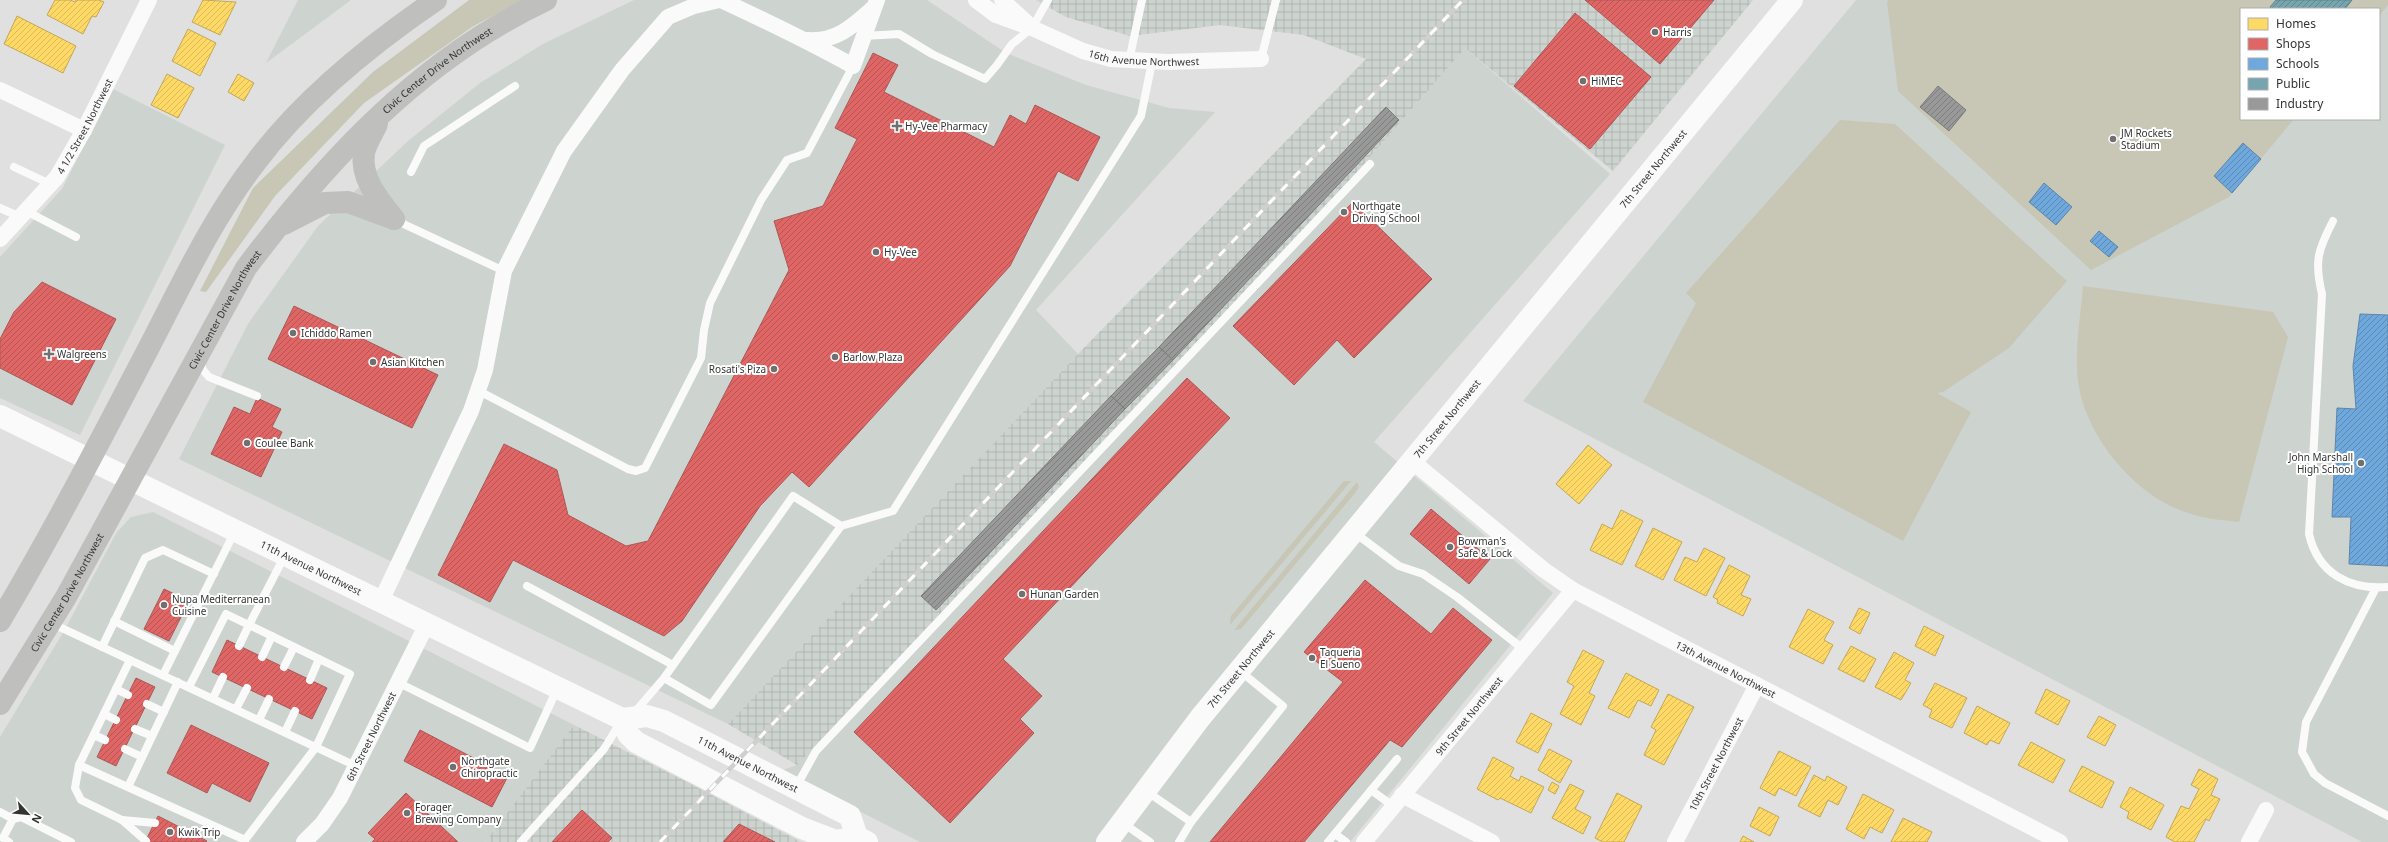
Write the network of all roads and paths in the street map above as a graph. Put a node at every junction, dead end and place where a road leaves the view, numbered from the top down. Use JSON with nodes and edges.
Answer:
{"nodes":[{"id":1,"x":150,"y":0,"type":"edge"},
{"id":2,"x":436,"y":0,"type":"edge"},
{"id":3,"x":546,"y":0,"type":"edge"},
{"id":4,"x":720,"y":0,"type":"edge"},
{"id":5,"x":976,"y":0,"type":"edge"},
{"id":6,"x":1002,"y":0,"type":"edge"},
{"id":7,"x":1048,"y":0,"type":"edge"},
{"id":8,"x":1142,"y":0,"type":"edge"},
{"id":9,"x":1276,"y":0,"type":"edge"},
{"id":10,"x":1792,"y":0,"type":"edge"},
{"id":11,"x":875,"y":4,"type":"edge"},
{"id":12,"x":1032,"y":28,"type":"junction"},
{"id":13,"x":863,"y":36,"type":"junction"},
{"id":14,"x":808,"y":40,"type":"junction"},
{"id":15,"x":1261,"y":59,"type":"joint"},
{"id":16,"x":1129,"y":61,"type":"junction"},
{"id":17,"x":1152,"y":62,"type":"junction"},
{"id":18,"x":853,"y":66,"type":"junction"},
{"id":19,"x":515,"y":86,"type":"dead end"},
{"id":20,"x":0,"y":90,"type":"edge"},
{"id":21,"x":381,"y":115,"type":"junction"},
{"id":22,"x":84,"y":130,"type":"junction"},
{"id":23,"x":1370,"y":164,"type":"dead end"},
{"id":24,"x":14,"y":168,"type":"dead end"},
{"id":25,"x":411,"y":172,"type":"dead end"},
{"id":26,"x":50,"y":184,"type":"junction"},
{"id":27,"x":0,"y":208,"type":"edge"},
{"id":28,"x":23,"y":214,"type":"junction"},
{"id":29,"x":394,"y":219,"type":"junction"},
{"id":30,"x":2333,"y":221,"type":"dead end"},
{"id":31,"x":277,"y":227,"type":"junction"},
{"id":32,"x":76,"y":237,"type":"dead end"},
{"id":33,"x":0,"y":239,"type":"edge"},
{"id":34,"x":504,"y":272,"type":"junction"},
{"id":35,"x":202,"y":347,"type":"junction"},
{"id":36,"x":478,"y":391,"type":"junction"},
{"id":37,"x":257,"y":396,"type":"dead end"},
{"id":38,"x":0,"y":416,"type":"edge"},
{"id":39,"x":91,"y":461,"type":"junction"},
{"id":40,"x":1413,"y":462,"type":"junction"},
{"id":41,"x":131,"y":480,"type":"junction"},
{"id":42,"x":840,"y":526,"type":"junction"},
{"id":43,"x":235,"y":530,"type":"junction"},
{"id":44,"x":1355,"y":532,"type":"junction"},
{"id":45,"x":285,"y":554,"type":"junction"},
{"id":46,"x":214,"y":574,"type":"junction"},
{"id":47,"x":527,"y":586,"type":"dead end"},
{"id":48,"x":2388,"y":587,"type":"edge"},
{"id":49,"x":2376,"y":588,"type":"junction"},
{"id":50,"x":1573,"y":590,"type":"junction"},
{"id":51,"x":381,"y":602,"type":"junction"},
{"id":52,"x":3,"y":610,"type":"edge"},
{"id":53,"x":114,"y":621,"type":"junction"},
{"id":54,"x":51,"y":623,"type":"junction"},
{"id":55,"x":427,"y":624,"type":"junction"},
{"id":56,"x":249,"y":625,"type":"junction"},
{"id":57,"x":272,"y":636,"type":"junction"},
{"id":58,"x":239,"y":646,"type":"dead end"},
{"id":59,"x":102,"y":647,"type":"junction"},
{"id":60,"x":294,"y":647,"type":"junction"},
{"id":61,"x":1524,"y":649,"type":"junction"},
{"id":62,"x":175,"y":651,"type":"junction"},
{"id":63,"x":262,"y":657,"type":"dead end"},
{"id":64,"x":320,"y":659,"type":"junction"},
{"id":65,"x":130,"y":660,"type":"junction"},
{"id":66,"x":673,"y":665,"type":"junction"},
{"id":67,"x":284,"y":667,"type":"dead end"},
{"id":68,"x":1239,"y":671,"type":"junction"},
{"id":69,"x":163,"y":675,"type":"junction"},
{"id":70,"x":224,"y":677,"type":"dead end"},
{"id":71,"x":664,"y":678,"type":"junction"},
{"id":72,"x":310,"y":680,"type":"dead end"},
{"id":73,"x":178,"y":682,"type":"junction"},
{"id":74,"x":400,"y":682,"type":"junction"},
{"id":75,"x":1757,"y":685,"type":"junction"},
{"id":76,"x":189,"y":687,"type":"junction"},
{"id":77,"x":247,"y":688,"type":"dead end"},
{"id":78,"x":558,"y":688,"type":"junction"},
{"id":79,"x":116,"y":689,"type":"junction"},
{"id":80,"x":128,"y":695,"type":"dead end"},
{"id":81,"x":213,"y":698,"type":"junction"},
{"id":82,"x":269,"y":699,"type":"dead end"},
{"id":83,"x":0,"y":704,"type":"edge"},
{"id":84,"x":147,"y":704,"type":"dead end"},
{"id":85,"x":236,"y":709,"type":"junction"},
{"id":86,"x":295,"y":711,"type":"dead end"},
{"id":87,"x":164,"y":712,"type":"junction"},
{"id":88,"x":104,"y":714,"type":"junction"},
{"id":89,"x":626,"y":719,"type":"junction"},
{"id":90,"x":116,"y":720,"type":"dead end"},
{"id":91,"x":259,"y":720,"type":"junction"},
{"id":92,"x":135,"y":728,"type":"dead end"},
{"id":93,"x":285,"y":732,"type":"junction"},
{"id":94,"x":94,"y":735,"type":"junction"},
{"id":95,"x":152,"y":736,"type":"junction"},
{"id":96,"x":105,"y":740,"type":"dead end"},
{"id":97,"x":316,"y":746,"type":"junction"},
{"id":98,"x":124,"y":749,"type":"dead end"},
{"id":99,"x":142,"y":757,"type":"junction"},
{"id":100,"x":1397,"y":758,"type":"dead end"},
{"id":101,"x":79,"y":764,"type":"junction"},
{"id":102,"x":356,"y":766,"type":"junction"},
{"id":103,"x":128,"y":787,"type":"junction"},
{"id":104,"x":795,"y":788,"type":"junction"},
{"id":105,"x":1371,"y":790,"type":"junction"},
{"id":106,"x":1145,"y":791,"type":"junction"},
{"id":107,"x":1398,"y":800,"type":"junction"},
{"id":108,"x":2266,"y":810,"type":"dead end"},
{"id":109,"x":0,"y":812,"type":"edge"},
{"id":110,"x":2388,"y":816,"type":"edge"},
{"id":111,"x":13,"y":819,"type":"junction"},
{"id":112,"x":122,"y":820,"type":"junction"},
{"id":113,"x":1122,"y":822,"type":"junction"},
{"id":114,"x":1191,"y":822,"type":"junction"},
{"id":115,"x":154,"y":823,"type":"dead end"},
{"id":116,"x":1335,"y":834,"type":"junction"},
{"id":117,"x":862,"y":840,"type":"edge"},
{"id":118,"x":67,"y":841,"type":"edge"},
{"id":119,"x":146,"y":841,"type":"edge"},
{"id":120,"x":246,"y":841,"type":"edge"},
{"id":121,"x":9,"y":842,"type":"edge"},
{"id":122,"x":304,"y":842,"type":"edge"},
{"id":123,"x":521,"y":842,"type":"edge"},
{"id":124,"x":1107,"y":842,"type":"edge"},
{"id":125,"x":1150,"y":842,"type":"edge"},
{"id":126,"x":1179,"y":842,"type":"edge"},
{"id":127,"x":1328,"y":842,"type":"edge"},
{"id":128,"x":1346,"y":842,"type":"edge"},
{"id":129,"x":1364,"y":842,"type":"edge"},
{"id":130,"x":1492,"y":842,"type":"edge"},
{"id":131,"x":1674,"y":842,"type":"edge"},
{"id":132,"x":2060,"y":842,"type":"edge"},
{"id":133,"x":2249,"y":842,"type":"edge"}],
"edges":[{"from":1,"to":22,"type":"street","name":"4 1/2 Street Northwest"},
{"from":2,"to":39,"type":"main road"},
{"from":3,"to":21,"type":"main road","name":"Civic Center Drive Northwest"},
{"from":4,"to":14,"type":"street"},
{"from":4,"to":34,"type":"street"},
{"from":5,"to":12,"type":"street","name":"16th Avenue Northwest"},
{"from":6,"to":12,"type":"street","name":"16th Avenue Northwest"},
{"from":7,"to":12,"type":"lane"},
{"from":8,"to":16,"type":"lane"},
{"from":9,"to":15,"type":"lane"},
{"from":10,"to":40,"type":"main road","name":"7th Street Northwest"},
{"from":11,"to":13,"type":"street"},
{"from":11,"to":14,"type":"street"},
{"from":12,"to":13,"type":"lane"},
{"from":12,"to":16,"type":"street","name":"16th Avenue Northwest"},
{"from":13,"to":18,"type":"street"},
{"from":14,"to":18,"type":"street"},
{"from":15,"to":17,"type":"street","name":"16th Avenue Northwest"},
{"from":16,"to":17,"type":"street","name":"16th Avenue Northwest"},
{"from":17,"to":42,"type":"lane"},
{"from":18,"to":36,"type":"lane"},
{"from":19,"to":25,"type":"lane"},
{"from":20,"to":22,"type":"street"},
{"from":21,"to":29,"type":"main road"},
{"from":21,"to":31,"type":"main road","name":"Civic Center Drive Northwest"},
{"from":22,"to":26,"type":"street","name":"4 1/2 Street Northwest"},
{"from":23,"to":104,"type":"lane"},
{"from":24,"to":26,"type":"lane"},
{"from":26,"to":28,"type":"street","name":"4 1/2 Street Northwest"},
{"from":27,"to":28,"type":"lane"},
{"from":28,"to":32,"type":"lane"},
{"from":28,"to":33,"type":"street","name":"4 1/2 Street Northwest"},
{"from":29,"to":31,"type":"main road"},
{"from":29,"to":34,"type":"lane"},
{"from":30,"to":49,"type":"lane"},
{"from":31,"to":35,"type":"main road","name":"Civic Center Drive Northwest"},
{"from":34,"to":36,"type":"street"},
{"from":35,"to":37,"type":"lane"},
{"from":35,"to":41,"type":"main road","name":"Civic Center Drive Northwest"},
{"from":36,"to":51,"type":"street"},
{"from":38,"to":39,"type":"main road","name":"11th Avenue Northwest"},
{"from":39,"to":41,"type":"main road","name":"11th Avenue Northwest"},
{"from":39,"to":52,"type":"main road"},
{"from":40,"to":44,"type":"main road","name":"7th Street Northwest"},
{"from":40,"to":50,"type":"street","name":"13th Avenue Northwest"},
{"from":41,"to":43,"type":"main road","name":"11th Avenue Northwest"},
{"from":41,"to":54,"type":"main road","name":"Civic Center Drive Northwest"},
{"from":42,"to":66,"type":"lane"},
{"from":42,"to":71,"type":"lane"},
{"from":43,"to":45,"type":"main road","name":"11th Avenue Northwest"},
{"from":43,"to":46,"type":"lane"},
{"from":44,"to":61,"type":"lane"},
{"from":44,"to":68,"type":"main road","name":"7th Street Northwest"},
{"from":45,"to":51,"type":"main road","name":"11th Avenue Northwest"},
{"from":45,"to":56,"type":"lane"},
{"from":46,"to":53,"type":"lane"},
{"from":46,"to":62,"type":"lane"},
{"from":47,"to":66,"type":"lane"},
{"from":48,"to":49,"type":"lane"},
{"from":49,"to":110,"type":"lane"},
{"from":50,"to":61,"type":"street","name":"9th Street Northwest"},
{"from":50,"to":75,"type":"street","name":"13th Avenue Northwest"},
{"from":51,"to":55,"type":"main road","name":"11th Avenue Northwest"},
{"from":53,"to":59,"type":"lane"},
{"from":53,"to":62,"type":"lane"},
{"from":54,"to":59,"type":"lane"},
{"from":54,"to":83,"type":"main road","name":"Civic Center Drive Northwest"},
{"from":55,"to":74,"type":"street","name":"6th Street Northwest"},
{"from":55,"to":78,"type":"main road","name":"11th Avenue Northwest"},
{"from":56,"to":57,"type":"lane"},
{"from":56,"to":58,"type":"lane"},
{"from":56,"to":76,"type":"lane"},
{"from":57,"to":60,"type":"lane"},
{"from":57,"to":63,"type":"lane"},
{"from":59,"to":65,"type":"lane"},
{"from":60,"to":64,"type":"lane"},
{"from":60,"to":67,"type":"lane"},
{"from":61,"to":107,"type":"street","name":"9th Street Northwest"},
{"from":62,"to":69,"type":"lane"},
{"from":64,"to":72,"type":"lane"},
{"from":64,"to":97,"type":"lane"},
{"from":65,"to":69,"type":"lane"},
{"from":65,"to":79,"type":"lane"},
{"from":66,"to":71,"type":"lane"},
{"from":68,"to":106,"type":"main road","name":"7th Street Northwest"},
{"from":68,"to":114,"type":"lane"},
{"from":69,"to":73,"type":"lane"},
{"from":70,"to":81,"type":"lane"},
{"from":71,"to":89,"type":"lane"},
{"from":73,"to":76,"type":"lane"},
{"from":73,"to":87,"type":"lane"},
{"from":74,"to":78,"type":"lane"},
{"from":74,"to":102,"type":"street","name":"6th Street Northwest"},
{"from":75,"to":131,"type":"street","name":"10th Street Northwest"},
{"from":75,"to":132,"type":"street","name":"13th Avenue Northwest"},
{"from":76,"to":81,"type":"lane"},
{"from":77,"to":85,"type":"lane"},
{"from":78,"to":89,"type":"main road","name":"11th Avenue Northwest"},
{"from":79,"to":80,"type":"lane"},
{"from":79,"to":88,"type":"lane"},
{"from":81,"to":85,"type":"lane"},
{"from":82,"to":91,"type":"lane"},
{"from":84,"to":87,"type":"lane"},
{"from":85,"to":91,"type":"lane"},
{"from":86,"to":93,"type":"lane"},
{"from":87,"to":95,"type":"lane"},
{"from":88,"to":90,"type":"lane"},
{"from":88,"to":94,"type":"lane"},
{"from":89,"to":104,"type":"main road","name":"11th Avenue Northwest"},
{"from":89,"to":117,"type":"main road","name":"11th Avenue Northwest"},
{"from":89,"to":123,"type":"lane"},
{"from":91,"to":93,"type":"lane"},
{"from":92,"to":95,"type":"lane"},
{"from":93,"to":97,"type":"lane"},
{"from":94,"to":96,"type":"lane"},
{"from":94,"to":101,"type":"lane"},
{"from":95,"to":99,"type":"lane"},
{"from":97,"to":102,"type":"lane"},
{"from":97,"to":120,"type":"lane"},
{"from":98,"to":99,"type":"lane"},
{"from":99,"to":103,"type":"lane"},
{"from":100,"to":105,"type":"lane"},
{"from":101,"to":103,"type":"lane"},
{"from":101,"to":112,"type":"lane"},
{"from":102,"to":122,"type":"street","name":"6th Street Northwest"},
{"from":103,"to":120,"type":"lane"},
{"from":104,"to":117,"type":"main road","name":"11th Avenue Northwest"},
{"from":105,"to":107,"type":"lane"},
{"from":105,"to":116,"type":"lane"},
{"from":106,"to":113,"type":"main road","name":"7th Street Northwest"},
{"from":106,"to":114,"type":"lane"},
{"from":107,"to":129,"type":"street","name":"9th Street Northwest"},
{"from":107,"to":130,"type":"street"},
{"from":108,"to":133,"type":"street"},
{"from":109,"to":111,"type":"lane"},
{"from":111,"to":118,"type":"lane"},
{"from":111,"to":121,"type":"lane"},
{"from":112,"to":115,"type":"lane"},
{"from":112,"to":119,"type":"lane"},
{"from":113,"to":124,"type":"main road","name":"7th Street Northwest"},
{"from":113,"to":125,"type":"lane"},
{"from":114,"to":126,"type":"lane"},
{"from":116,"to":127,"type":"lane"},
{"from":116,"to":128,"type":"lane"}]}
